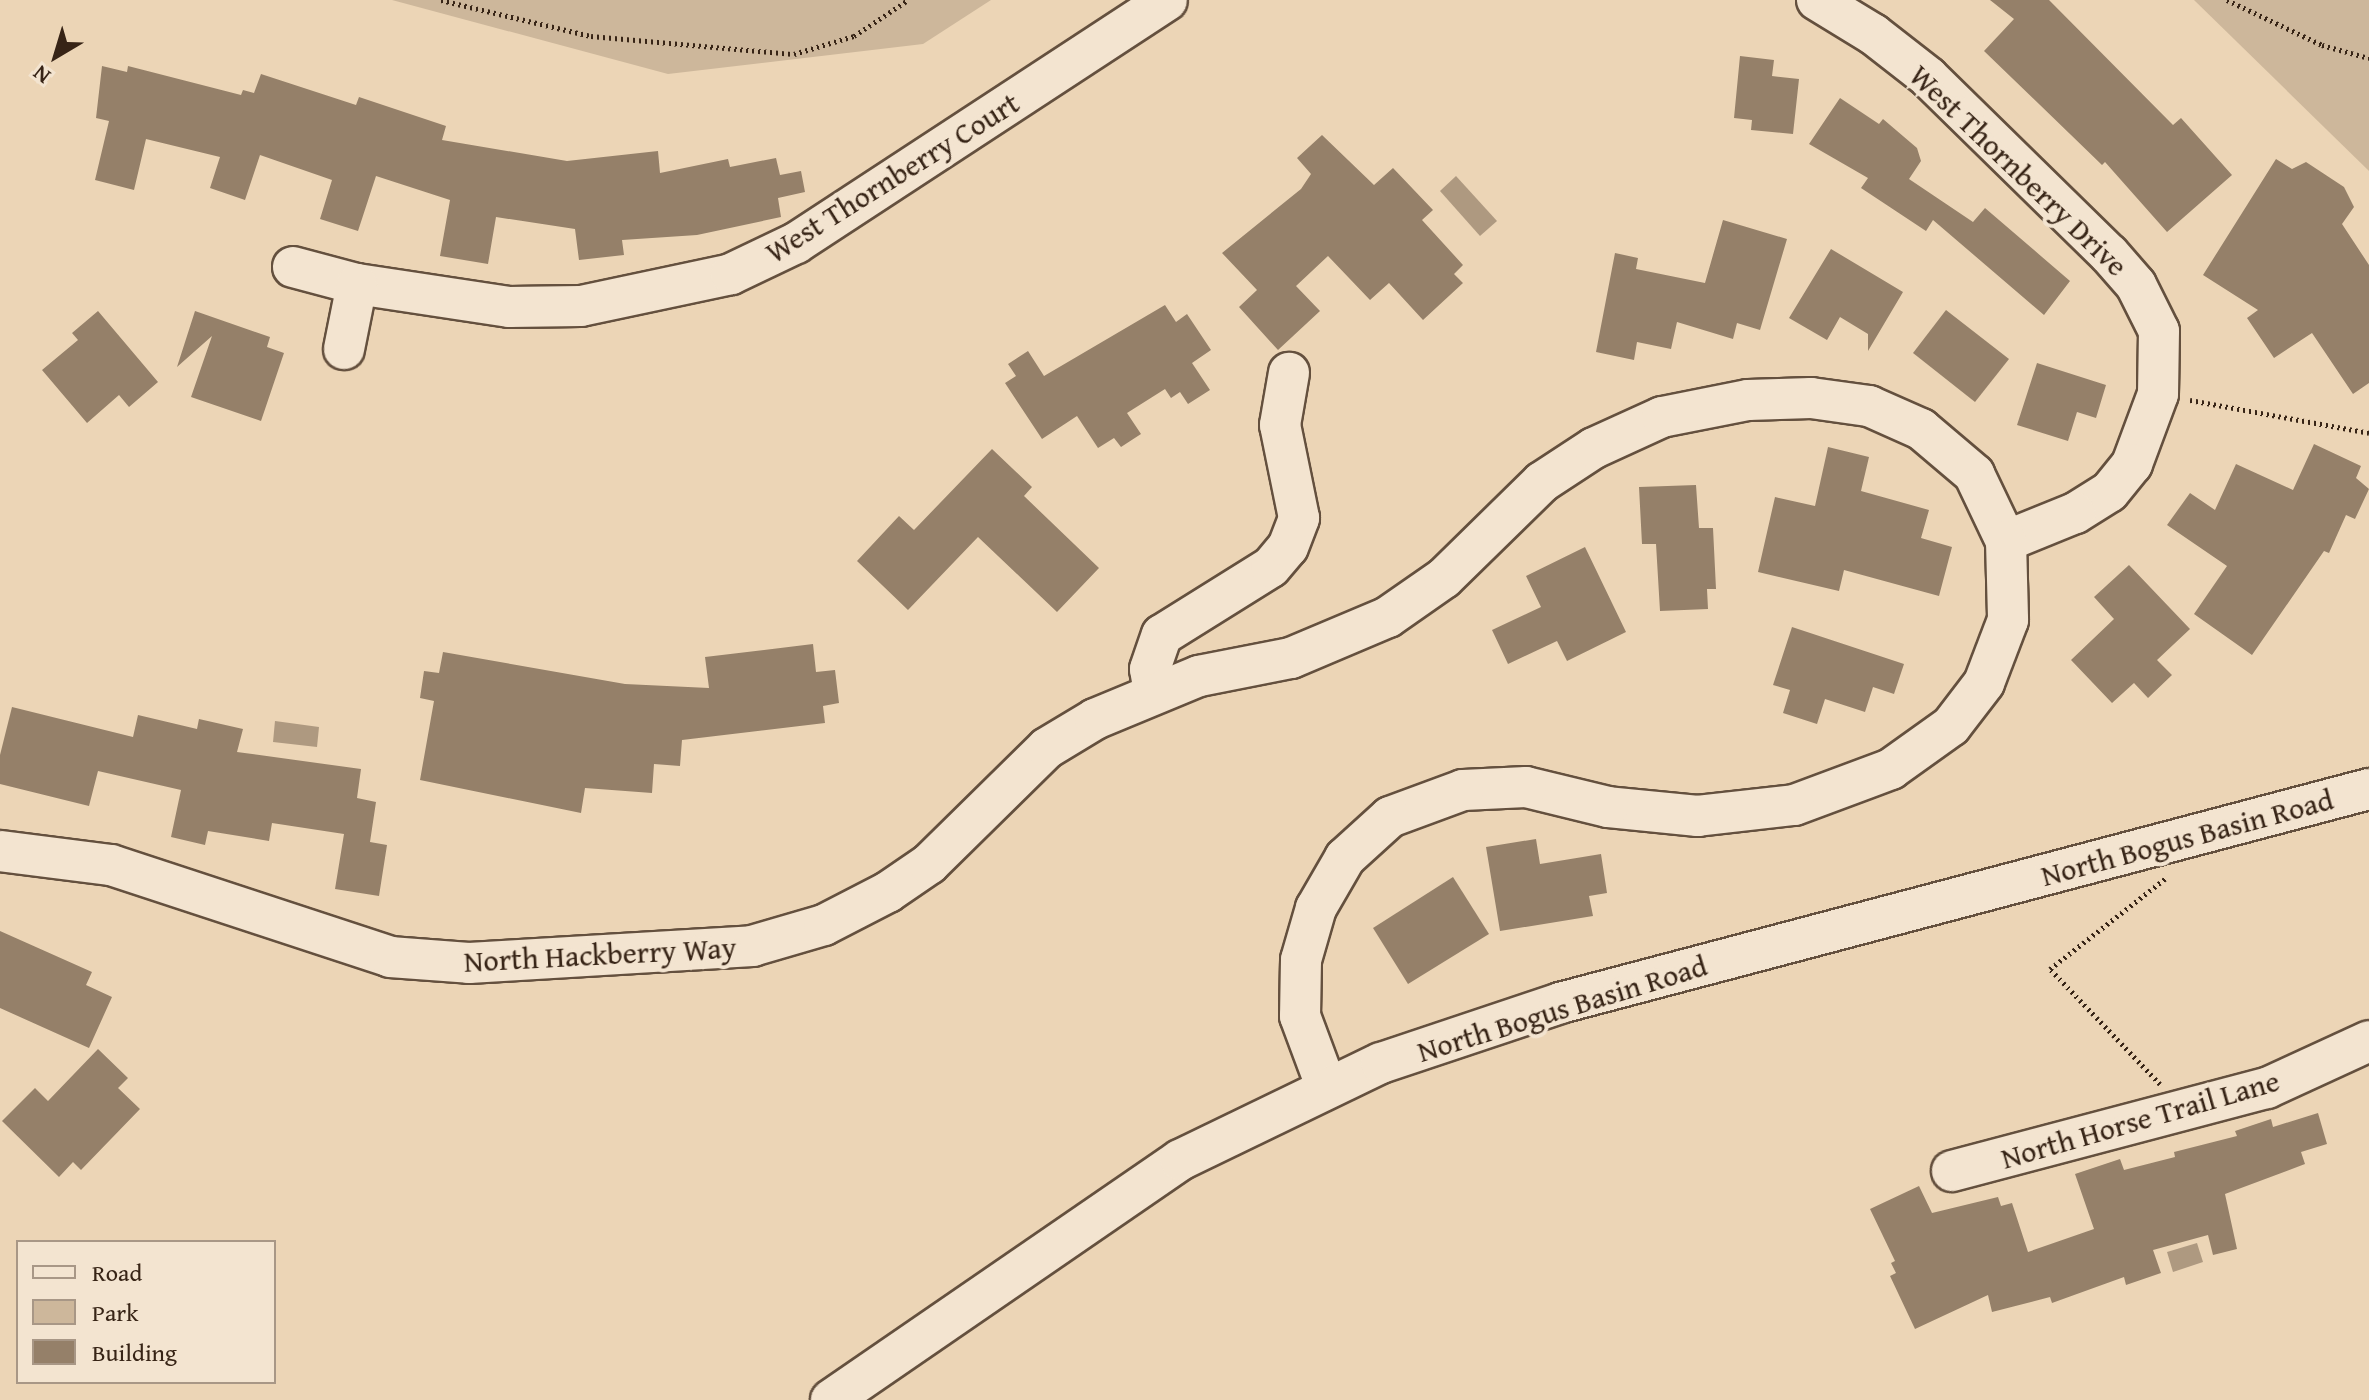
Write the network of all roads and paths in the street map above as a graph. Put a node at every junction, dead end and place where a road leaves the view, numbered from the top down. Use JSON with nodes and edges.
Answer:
{"nodes":[{"id":1,"x":441,"y":0,"type":"edge"},
{"id":2,"x":908,"y":0,"type":"edge"},
{"id":3,"x":1167,"y":0,"type":"edge"},
{"id":4,"x":1817,"y":0,"type":"edge"},
{"id":5,"x":2227,"y":0,"type":"edge"},
{"id":6,"x":2369,"y":58,"type":"edge"},
{"id":7,"x":293,"y":267,"type":"dead end"},
{"id":8,"x":357,"y":284,"type":"junction"},
{"id":9,"x":344,"y":349,"type":"dead end"},
{"id":10,"x":1289,"y":373,"type":"dead end"},
{"id":11,"x":2158,"y":394,"type":"junction"},
{"id":12,"x":2369,"y":433,"type":"edge"},
{"id":13,"x":2006,"y":541,"type":"junction"},
{"id":14,"x":1154,"y":692,"type":"junction"},
{"id":15,"x":2369,"y":789,"type":"edge"},
{"id":16,"x":0,"y":851,"type":"edge"},
{"id":17,"x":2175,"y":871,"type":"dead end"},
{"id":18,"x":2369,"y":1041,"type":"edge"},
{"id":19,"x":1326,"y":1086,"type":"junction"},
{"id":20,"x":2185,"y":1110,"type":"junction"},
{"id":21,"x":1952,"y":1171,"type":"dead end"},
{"id":22,"x":831,"y":1400,"type":"edge"}],
"edges":[{"from":1,"to":2,"type":"path"},
{"from":3,"to":8,"type":"street","name":"West Thornberry Court"},
{"from":4,"to":11,"type":"street","name":"West Thornberry Drive"},
{"from":5,"to":6,"type":"path"},
{"from":7,"to":8,"type":"street","name":"West Thornberry Court"},
{"from":8,"to":9,"type":"street"},
{"from":10,"to":14,"type":"street"},
{"from":11,"to":12,"type":"path"},
{"from":11,"to":13,"type":"street","name":"West Thornberry Drive"},
{"from":13,"to":14,"type":"street","name":"North Hackberry Way"},
{"from":13,"to":19,"type":"street","name":"North Hackberry Way"},
{"from":14,"to":16,"type":"street","name":"North Hackberry Way"},
{"from":15,"to":19,"type":"street","name":"North Bogus Basin Road"},
{"from":17,"to":20,"type":"path"},
{"from":18,"to":20,"type":"street","name":"North Horse Trail Lane"},
{"from":19,"to":22,"type":"street","name":"North Bogus Basin Road"},
{"from":20,"to":21,"type":"street","name":"North Horse Trail Lane"}]}
